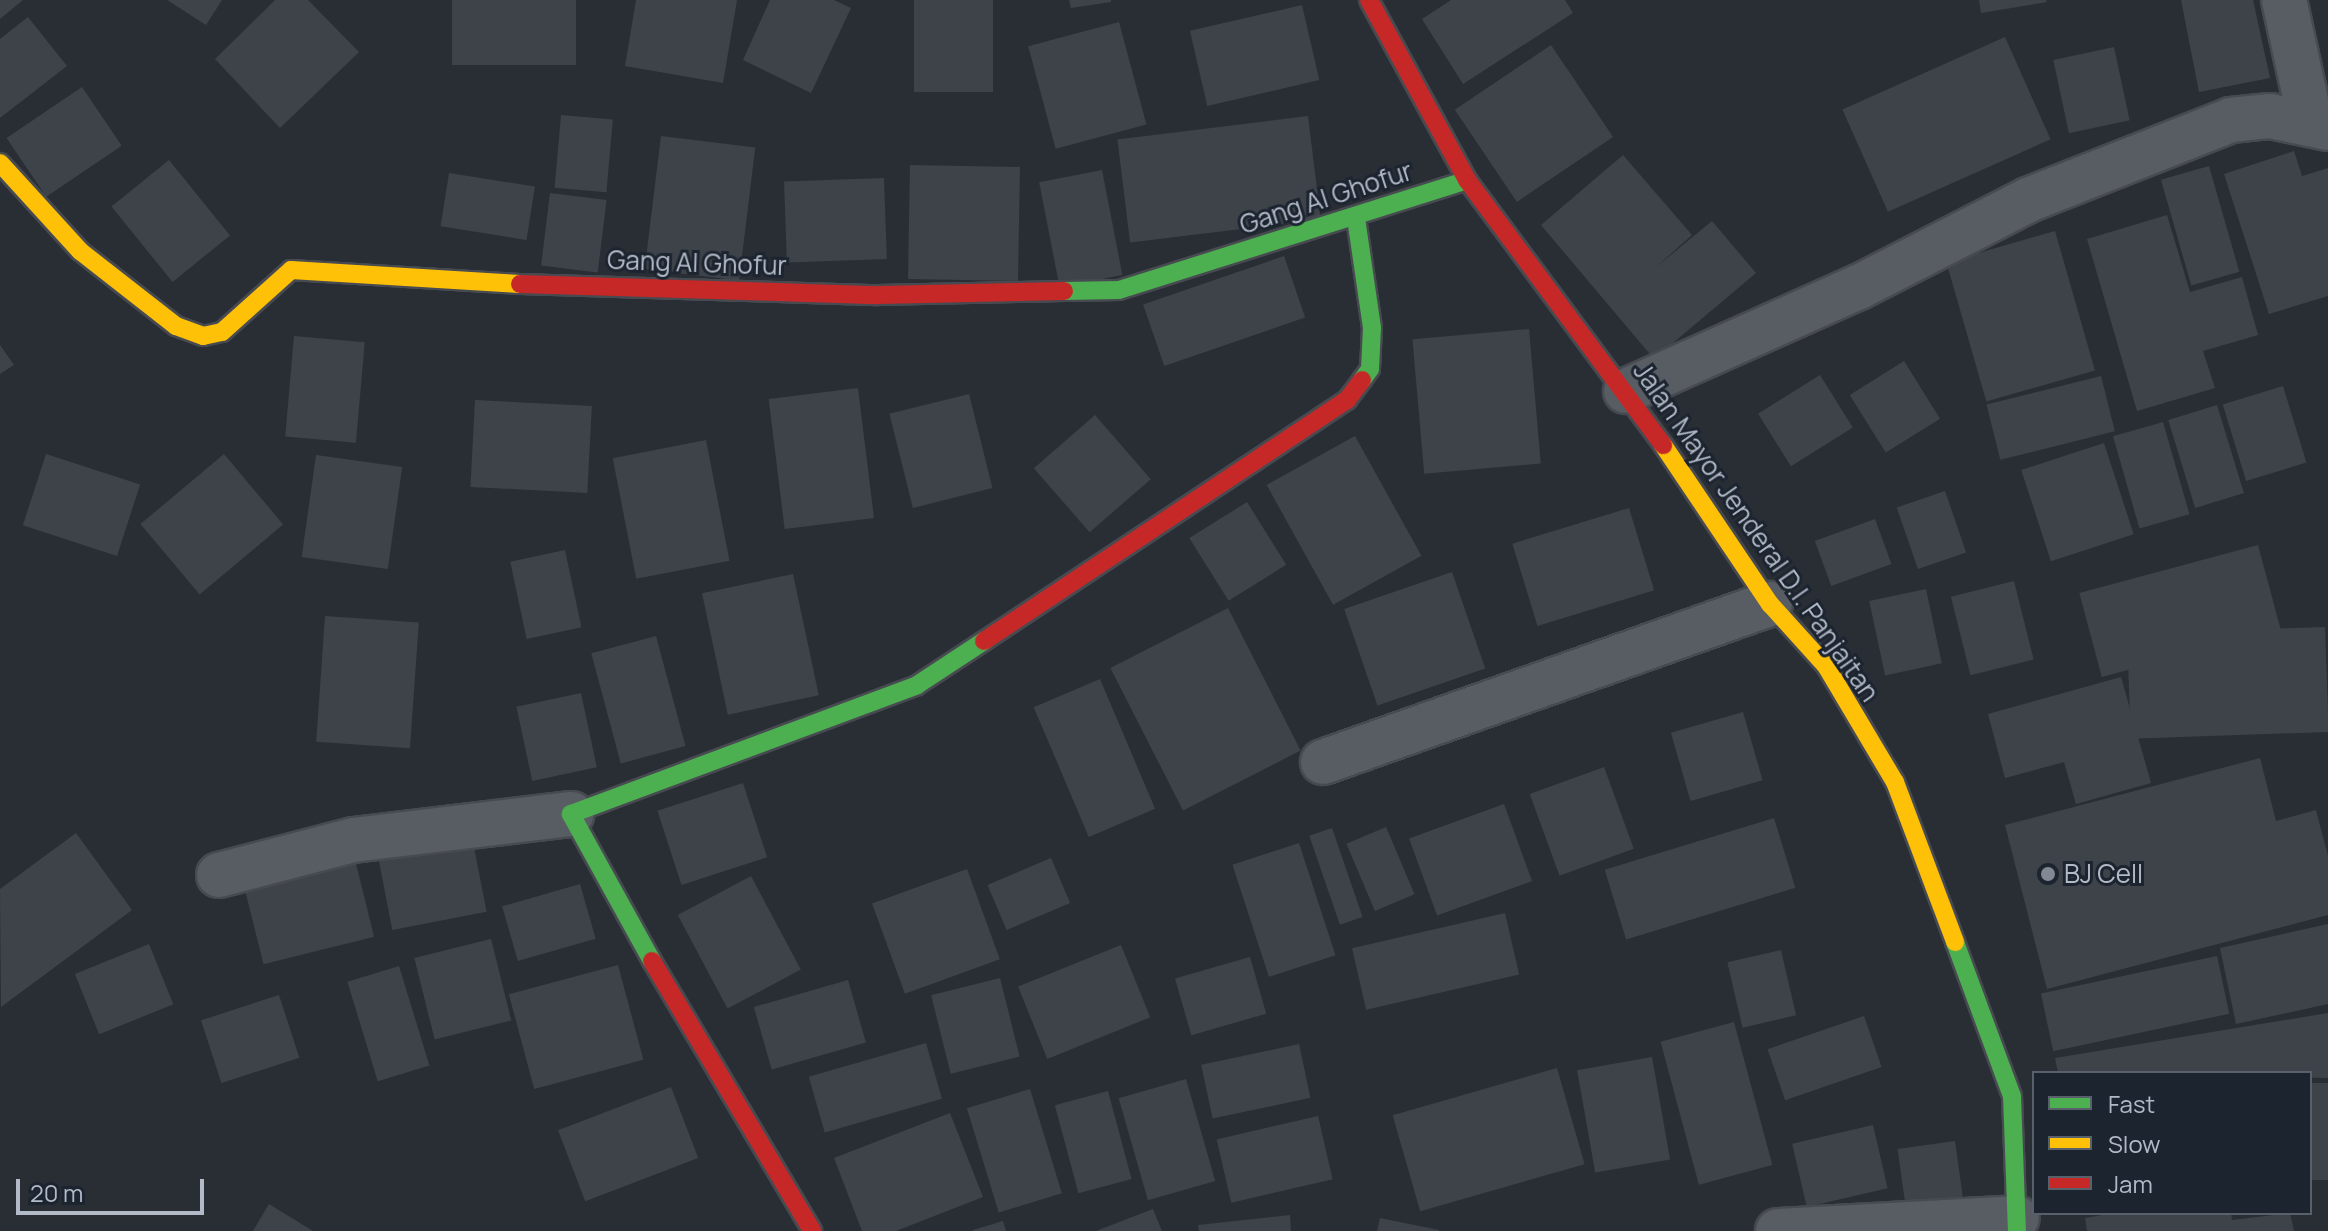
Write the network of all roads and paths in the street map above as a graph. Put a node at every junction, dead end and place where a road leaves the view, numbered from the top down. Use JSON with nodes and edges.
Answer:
{"nodes":[{"id":1,"x":1369,"y":0,"type":"edge"},
{"id":2,"x":2284,"y":0,"type":"edge"},
{"id":3,"x":2319,"y":126,"type":"edge"},
{"id":4,"x":0,"y":163,"type":"edge"},
{"id":5,"x":1467,"y":180,"type":"junction"},
{"id":6,"x":1356,"y":218,"type":"junction"},
{"id":7,"x":1626,"y":391,"type":"junction"},
{"id":8,"x":1770,"y":604,"type":"junction"},
{"id":9,"x":1323,"y":762,"type":"dead end"},
{"id":10,"x":571,"y":814,"type":"junction"},
{"id":11,"x":219,"y":875,"type":"dead end"},
{"id":12,"x":2017,"y":1224,"type":"edge"},
{"id":13,"x":812,"y":1231,"type":"edge"},
{"id":14,"x":1778,"y":1231,"type":"edge"}],
"edges":[{"from":1,"to":5,"type":"street","name":"Jalan Mayor Jenderal D.I. Panjaitan"},
{"from":2,"to":3,"type":"street"},
{"from":3,"to":7,"type":"street"},
{"from":4,"to":6,"type":"street","name":"Gang Al Ghofur"},
{"from":5,"to":6,"type":"street","name":"Gang Al Ghofur"},
{"from":5,"to":7,"type":"street","name":"Jalan Mayor Jenderal D.I. Panjaitan"},
{"from":6,"to":10,"type":"street"},
{"from":7,"to":8,"type":"street","name":"Jalan Mayor Jenderal D.I. Panjaitan"},
{"from":8,"to":9,"type":"street"},
{"from":8,"to":12,"type":"street","name":"Jalan Mayor Jenderal D.I. Panjaitan"},
{"from":10,"to":11,"type":"street"},
{"from":10,"to":13,"type":"street"},
{"from":12,"to":14,"type":"street"}]}
